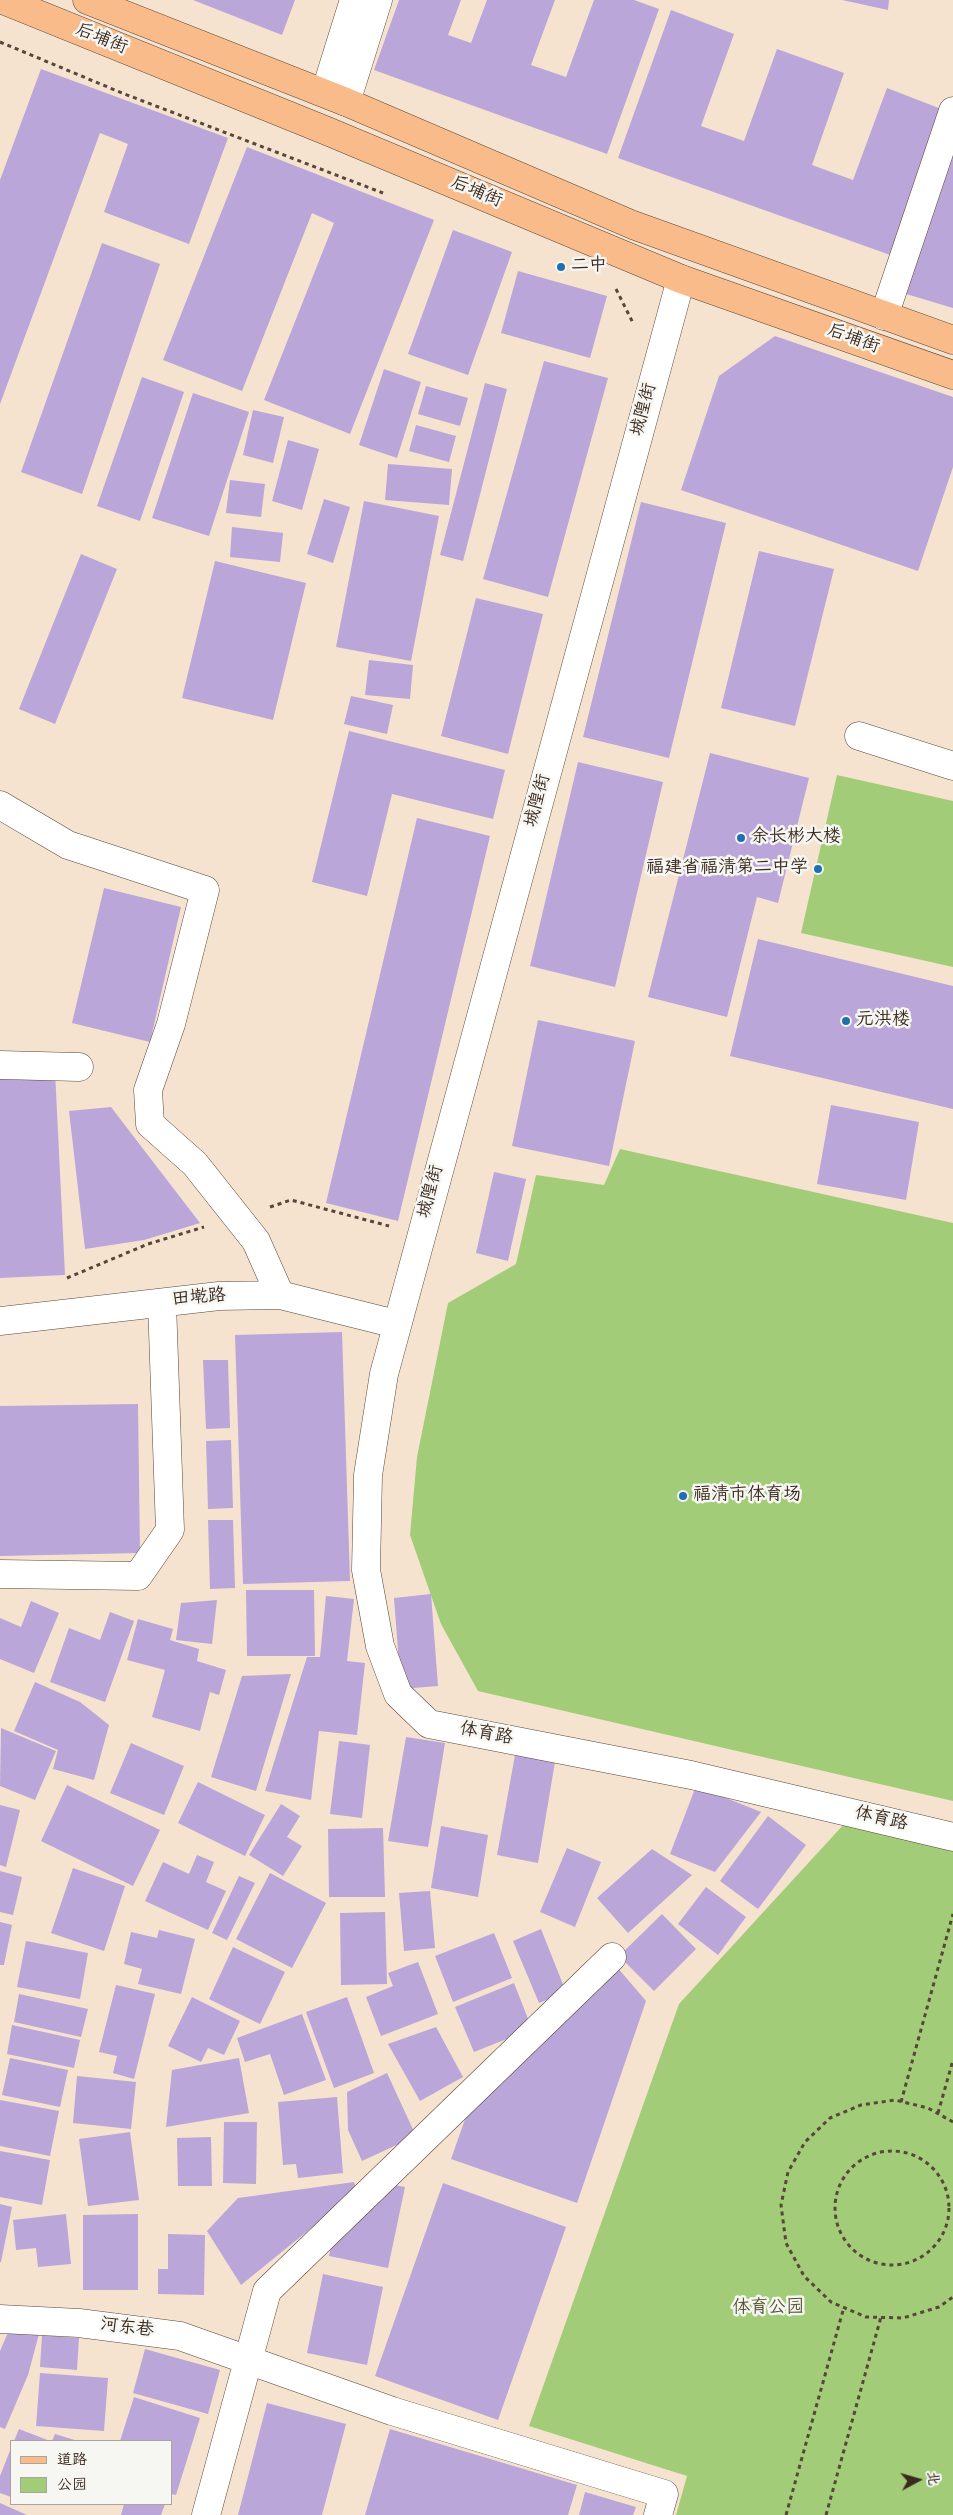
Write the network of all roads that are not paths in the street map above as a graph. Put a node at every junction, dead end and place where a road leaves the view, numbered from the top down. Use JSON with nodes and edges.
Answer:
{"nodes":[{"id":1,"x":3,"y":0,"type":"edge"},
{"id":2,"x":87,"y":0,"type":"edge"},
{"id":3,"x":354,"y":0,"type":"edge"},
{"id":4,"x":378,"y":0,"type":"edge"},
{"id":5,"x":335,"y":97,"type":"junction"},
{"id":6,"x":953,"y":110,"type":"edge"},
{"id":7,"x":681,"y":279,"type":"junction"},
{"id":8,"x":884,"y":316,"type":"junction"},
{"id":9,"x":953,"y":340,"type":"edge"},
{"id":10,"x":953,"y":375,"type":"edge"},
{"id":11,"x":859,"y":736,"type":"dead end"},
{"id":12,"x":953,"y":766,"type":"edge"},
{"id":13,"x":0,"y":805,"type":"edge"},
{"id":14,"x":0,"y":1065,"type":"edge"},
{"id":15,"x":79,"y":1067,"type":"dead end"},
{"id":16,"x":280,"y":1295,"type":"junction"},
{"id":17,"x":162,"y":1303,"type":"junction"},
{"id":18,"x":0,"y":1321,"type":"edge"},
{"id":19,"x":396,"y":1324,"type":"junction"},
{"id":20,"x":0,"y":1574,"type":"edge"},
{"id":21,"x":953,"y":1837,"type":"edge"},
{"id":22,"x":612,"y":1957,"type":"dead end"},
{"id":23,"x":0,"y":2319,"type":"edge"},
{"id":24,"x":250,"y":2360,"type":"junction"},
{"id":25,"x":206,"y":2515,"type":"edge"},
{"id":26,"x":658,"y":2515,"type":"edge"}],
"edges":[{"from":1,"to":7,"type":"main road","name":"后埔街"},
{"from":2,"to":5,"type":"main road","name":"后埔街"},
{"from":3,"to":5,"type":"street"},
{"from":4,"to":5,"type":"street"},
{"from":5,"to":8,"type":"main road","name":"后埔街"},
{"from":6,"to":8,"type":"street"},
{"from":7,"to":10,"type":"main road","name":"后埔街"},
{"from":7,"to":19,"type":"street","name":"城隍街"},
{"from":8,"to":9,"type":"main road","name":"后埔街"},
{"from":11,"to":12,"type":"street"},
{"from":13,"to":16,"type":"street"},
{"from":14,"to":15,"type":"street"},
{"from":16,"to":17,"type":"street","name":"田墘路"},
{"from":16,"to":19,"type":"street","name":"田墘路"},
{"from":17,"to":18,"type":"street","name":"田墘路"},
{"from":17,"to":20,"type":"street"},
{"from":19,"to":21,"type":"street","name":"体育路"},
{"from":22,"to":24,"type":"street"},
{"from":23,"to":24,"type":"street","name":"河东巷"},
{"from":24,"to":25,"type":"street"},
{"from":24,"to":26,"type":"street","name":"河东巷"}]}
